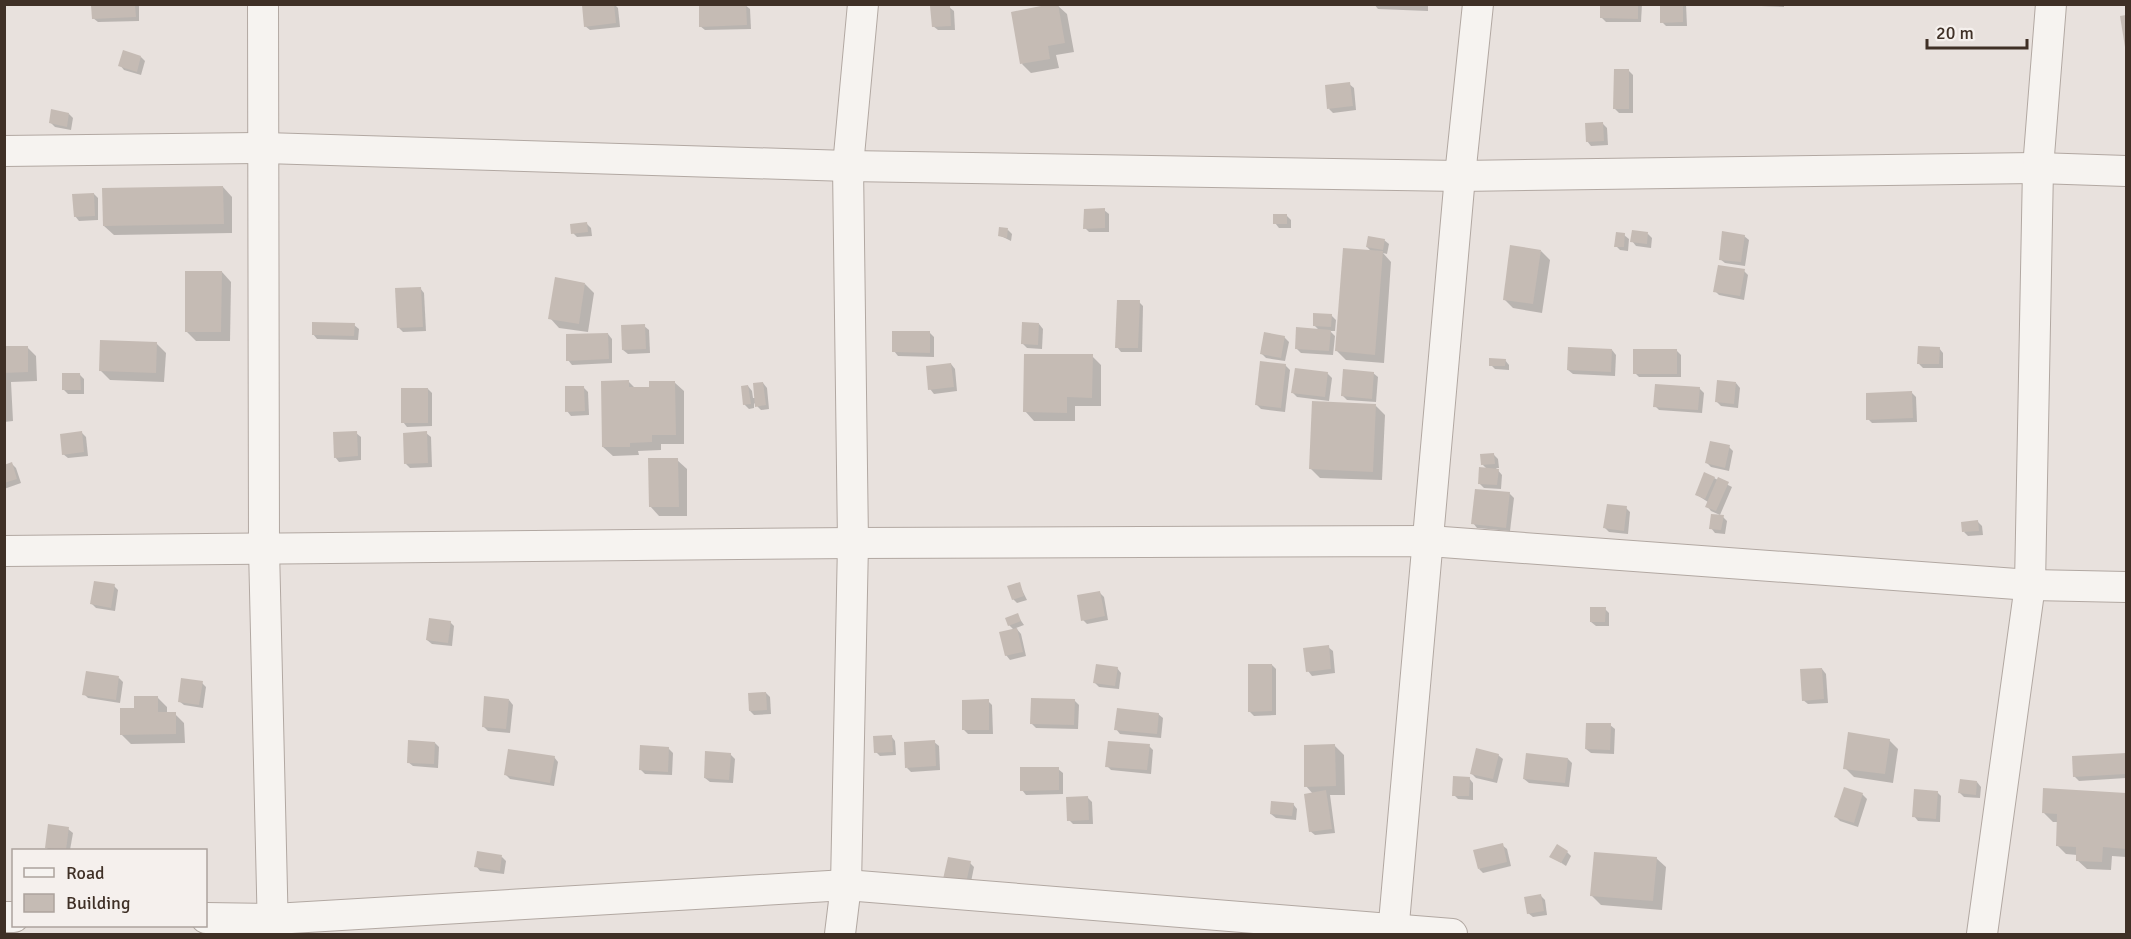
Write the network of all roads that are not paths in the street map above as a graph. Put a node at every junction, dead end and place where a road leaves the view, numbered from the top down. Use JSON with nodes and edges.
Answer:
{"nodes":[{"id":1,"x":263,"y":4,"type":"edge"},
{"id":2,"x":863,"y":4,"type":"edge"},
{"id":3,"x":1478,"y":4,"type":"edge"},
{"id":4,"x":2051,"y":4,"type":"edge"},
{"id":5,"x":265,"y":148,"type":"junction"},
{"id":6,"x":4,"y":151,"type":"edge"},
{"id":7,"x":848,"y":166,"type":"junction"},
{"id":8,"x":2038,"y":168,"type":"junction"},
{"id":9,"x":2127,"y":171,"type":"edge"},
{"id":10,"x":1460,"y":176,"type":"junction"},
{"id":11,"x":1429,"y":541,"type":"junction"},
{"id":12,"x":853,"y":543,"type":"junction"},
{"id":13,"x":264,"y":548,"type":"junction"},
{"id":14,"x":4,"y":551,"type":"edge"},
{"id":15,"x":2030,"y":585,"type":"junction"},
{"id":16,"x":2127,"y":587,"type":"edge"},
{"id":17,"x":846,"y":885,"type":"junction"},
{"id":18,"x":207,"y":918,"type":"edge"},
{"id":19,"x":273,"y":927,"type":"edge"},
{"id":20,"x":1393,"y":932,"type":"edge"},
{"id":21,"x":840,"y":934,"type":"edge"},
{"id":22,"x":1452,"y":934,"type":"edge"},
{"id":23,"x":1982,"y":934,"type":"edge"}],
"edges":[{"from":1,"to":5,"type":"street"},
{"from":2,"to":7,"type":"street"},
{"from":3,"to":10,"type":"street"},
{"from":4,"to":8,"type":"street"},
{"from":5,"to":6,"type":"street"},
{"from":5,"to":7,"type":"street"},
{"from":5,"to":13,"type":"street"},
{"from":7,"to":10,"type":"street"},
{"from":7,"to":12,"type":"street"},
{"from":8,"to":9,"type":"street"},
{"from":8,"to":10,"type":"street"},
{"from":8,"to":15,"type":"street"},
{"from":10,"to":11,"type":"street"},
{"from":11,"to":12,"type":"street"},
{"from":11,"to":15,"type":"street"},
{"from":11,"to":20,"type":"street"},
{"from":12,"to":13,"type":"street"},
{"from":12,"to":17,"type":"street"},
{"from":13,"to":14,"type":"street"},
{"from":13,"to":19,"type":"street"},
{"from":15,"to":16,"type":"street"},
{"from":15,"to":23,"type":"street"},
{"from":17,"to":19,"type":"street"},
{"from":17,"to":20,"type":"street"},
{"from":17,"to":21,"type":"street"},
{"from":18,"to":19,"type":"street"},
{"from":20,"to":22,"type":"street"}]}
